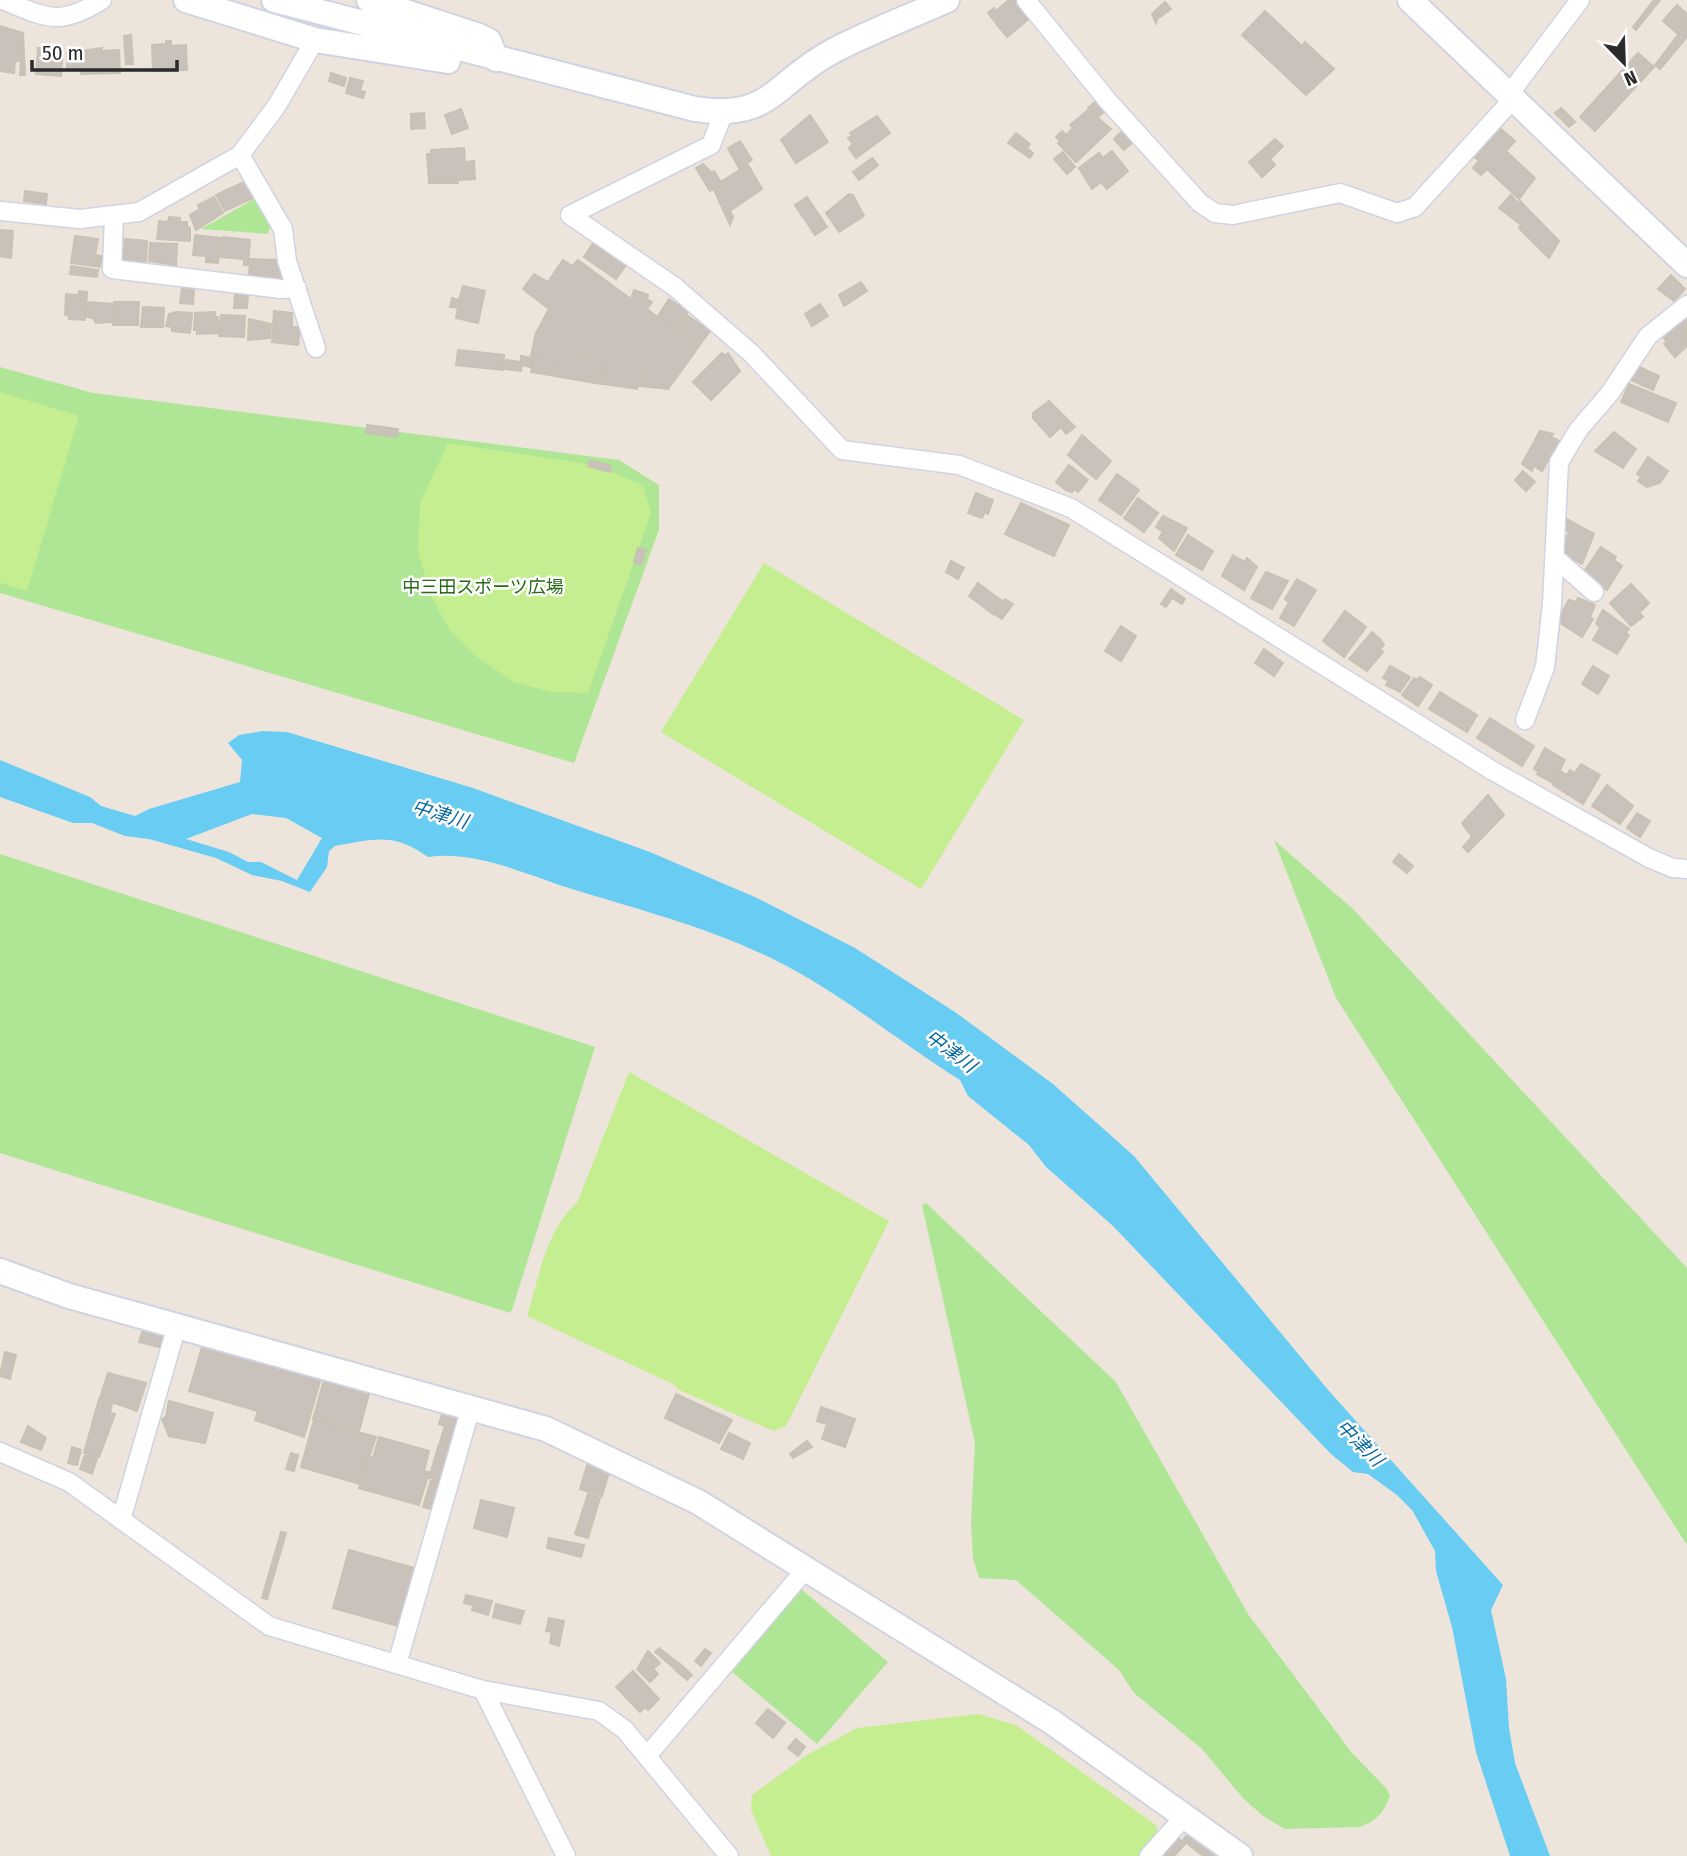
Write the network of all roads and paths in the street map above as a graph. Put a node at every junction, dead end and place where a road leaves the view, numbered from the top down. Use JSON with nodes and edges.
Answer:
{"nodes":[{"id":1,"x":3,"y":0,"type":"edge"},
{"id":2,"x":102,"y":0,"type":"edge"},
{"id":3,"x":186,"y":0,"type":"edge"},
{"id":4,"x":274,"y":0,"type":"edge"},
{"id":5,"x":369,"y":0,"type":"edge"},
{"id":6,"x":947,"y":0,"type":"edge"},
{"id":7,"x":1026,"y":0,"type":"edge"},
{"id":8,"x":1410,"y":0,"type":"edge"},
{"id":9,"x":1580,"y":0,"type":"edge"},
{"id":10,"x":315,"y":40,"type":"junction"},
{"id":11,"x":487,"y":57,"type":"junction"},
{"id":12,"x":1510,"y":93,"type":"junction"},
{"id":13,"x":723,"y":114,"type":"junction"},
{"id":14,"x":240,"y":155,"type":"junction"},
{"id":15,"x":1,"y":211,"type":"edge"},
{"id":16,"x":114,"y":217,"type":"junction"},
{"id":17,"x":1687,"y":265,"type":"edge"},
{"id":18,"x":297,"y":288,"type":"junction"},
{"id":19,"x":1687,"y":305,"type":"edge"},
{"id":20,"x":316,"y":348,"type":"dead end"},
{"id":21,"x":1554,"y":558,"type":"junction"},
{"id":22,"x":1594,"y":592,"type":"dead end"},
{"id":23,"x":1525,"y":720,"type":"dead end"},
{"id":24,"x":1687,"y":869,"type":"edge"},
{"id":25,"x":0,"y":1271,"type":"edge"},
{"id":26,"x":177,"y":1325,"type":"junction"},
{"id":27,"x":471,"y":1407,"type":"junction"},
{"id":28,"x":0,"y":1452,"type":"edge"},
{"id":29,"x":121,"y":1520,"type":"junction"},
{"id":30,"x":805,"y":1570,"type":"junction"},
{"id":31,"x":397,"y":1664,"type":"junction"},
{"id":32,"x":483,"y":1690,"type":"junction"},
{"id":33,"x":647,"y":1756,"type":"junction"},
{"id":34,"x":1185,"y":1816,"type":"junction"},
{"id":35,"x":566,"y":1856,"type":"edge"},
{"id":36,"x":729,"y":1856,"type":"edge"},
{"id":37,"x":1149,"y":1856,"type":"edge"},
{"id":38,"x":1240,"y":1856,"type":"edge"}],
"edges":[{"from":1,"to":2,"type":"street"},
{"from":3,"to":10,"type":"street"},
{"from":4,"to":11,"type":"street"},
{"from":5,"to":11,"type":"street"},
{"from":6,"to":13,"type":"street"},
{"from":7,"to":12,"type":"street"},
{"from":8,"to":12,"type":"street"},
{"from":9,"to":12,"type":"street"},
{"from":10,"to":11,"type":"street"},
{"from":10,"to":14,"type":"street"},
{"from":11,"to":13,"type":"street"},
{"from":12,"to":17,"type":"street"},
{"from":13,"to":24,"type":"street"},
{"from":14,"to":16,"type":"street"},
{"from":14,"to":18,"type":"street"},
{"from":15,"to":16,"type":"street"},
{"from":16,"to":18,"type":"street"},
{"from":18,"to":20,"type":"street"},
{"from":19,"to":21,"type":"street"},
{"from":21,"to":22,"type":"street"},
{"from":21,"to":23,"type":"street"},
{"from":25,"to":26,"type":"street"},
{"from":26,"to":27,"type":"street"},
{"from":26,"to":29,"type":"street"},
{"from":27,"to":30,"type":"street"},
{"from":27,"to":31,"type":"street"},
{"from":28,"to":29,"type":"street"},
{"from":29,"to":31,"type":"street"},
{"from":30,"to":33,"type":"street"},
{"from":30,"to":34,"type":"street"},
{"from":31,"to":32,"type":"street"},
{"from":32,"to":33,"type":"street"},
{"from":32,"to":35,"type":"street"},
{"from":33,"to":36,"type":"street"},
{"from":34,"to":37,"type":"street"},
{"from":34,"to":38,"type":"street"}]}
